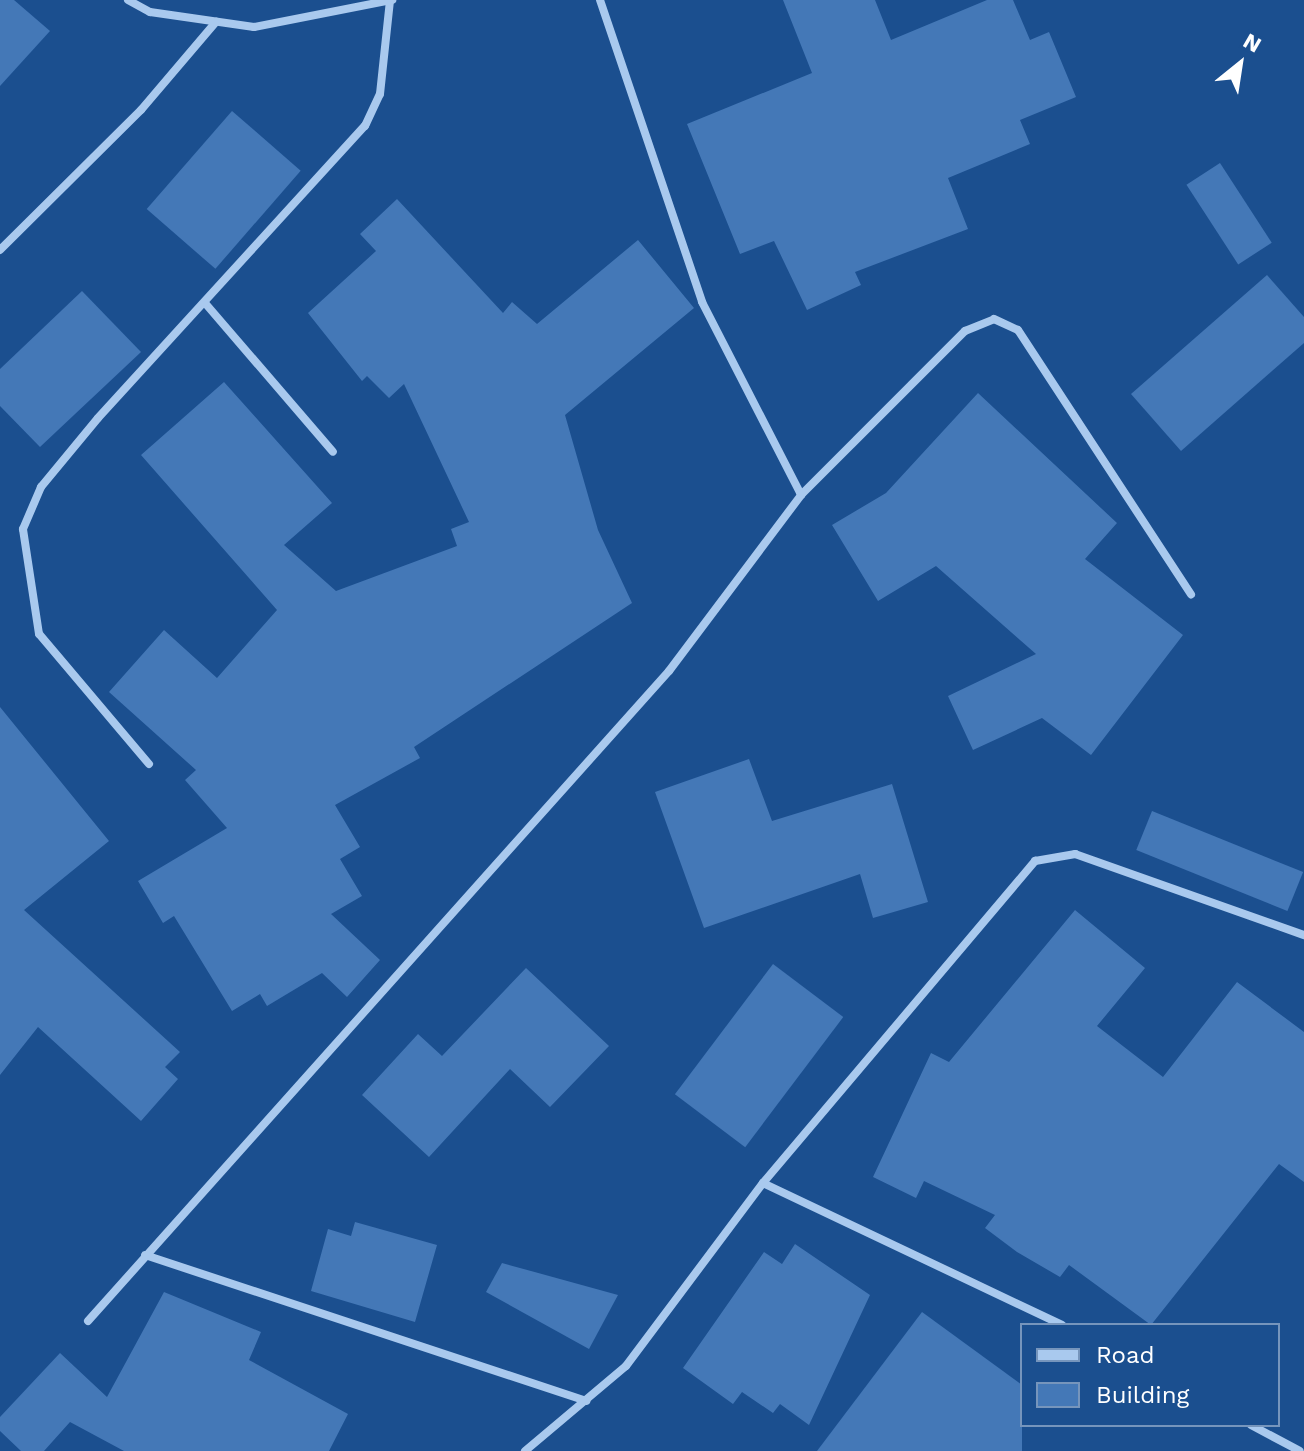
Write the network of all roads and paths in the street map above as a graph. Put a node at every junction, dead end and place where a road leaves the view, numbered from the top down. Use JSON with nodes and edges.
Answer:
{"nodes":[{"id":1,"x":128,"y":0,"type":"edge"},
{"id":2,"x":600,"y":0,"type":"edge"},
{"id":3,"x":391,"y":1,"type":"edge"},
{"id":4,"x":216,"y":22,"type":"junction"},
{"id":5,"x":0,"y":250,"type":"edge"},
{"id":6,"x":205,"y":303,"type":"junction"},
{"id":7,"x":333,"y":452,"type":"dead end"},
{"id":8,"x":801,"y":495,"type":"junction"},
{"id":9,"x":1191,"y":594,"type":"dead end"},
{"id":10,"x":149,"y":764,"type":"dead end"},
{"id":11,"x":1304,"y":935,"type":"edge"},
{"id":12,"x":763,"y":1183,"type":"junction"},
{"id":13,"x":145,"y":1255,"type":"junction"},
{"id":14,"x":88,"y":1321,"type":"dead end"},
{"id":15,"x":1058,"y":1323,"type":"edge"},
{"id":16,"x":587,"y":1401,"type":"junction"},
{"id":17,"x":1255,"y":1427,"type":"edge"},
{"id":18,"x":1302,"y":1449,"type":"edge"},
{"id":19,"x":525,"y":1451,"type":"edge"}],
"edges":[{"from":1,"to":4,"type":"street"},
{"from":2,"to":8,"type":"street"},
{"from":3,"to":4,"type":"street"},
{"from":3,"to":6,"type":"street"},
{"from":4,"to":5,"type":"street"},
{"from":6,"to":7,"type":"street"},
{"from":6,"to":10,"type":"street"},
{"from":8,"to":9,"type":"street"},
{"from":8,"to":13,"type":"street"},
{"from":11,"to":12,"type":"street"},
{"from":12,"to":15,"type":"street"},
{"from":12,"to":16,"type":"street"},
{"from":13,"to":14,"type":"street"},
{"from":13,"to":16,"type":"street"},
{"from":16,"to":19,"type":"street"},
{"from":17,"to":18,"type":"street"}]}
